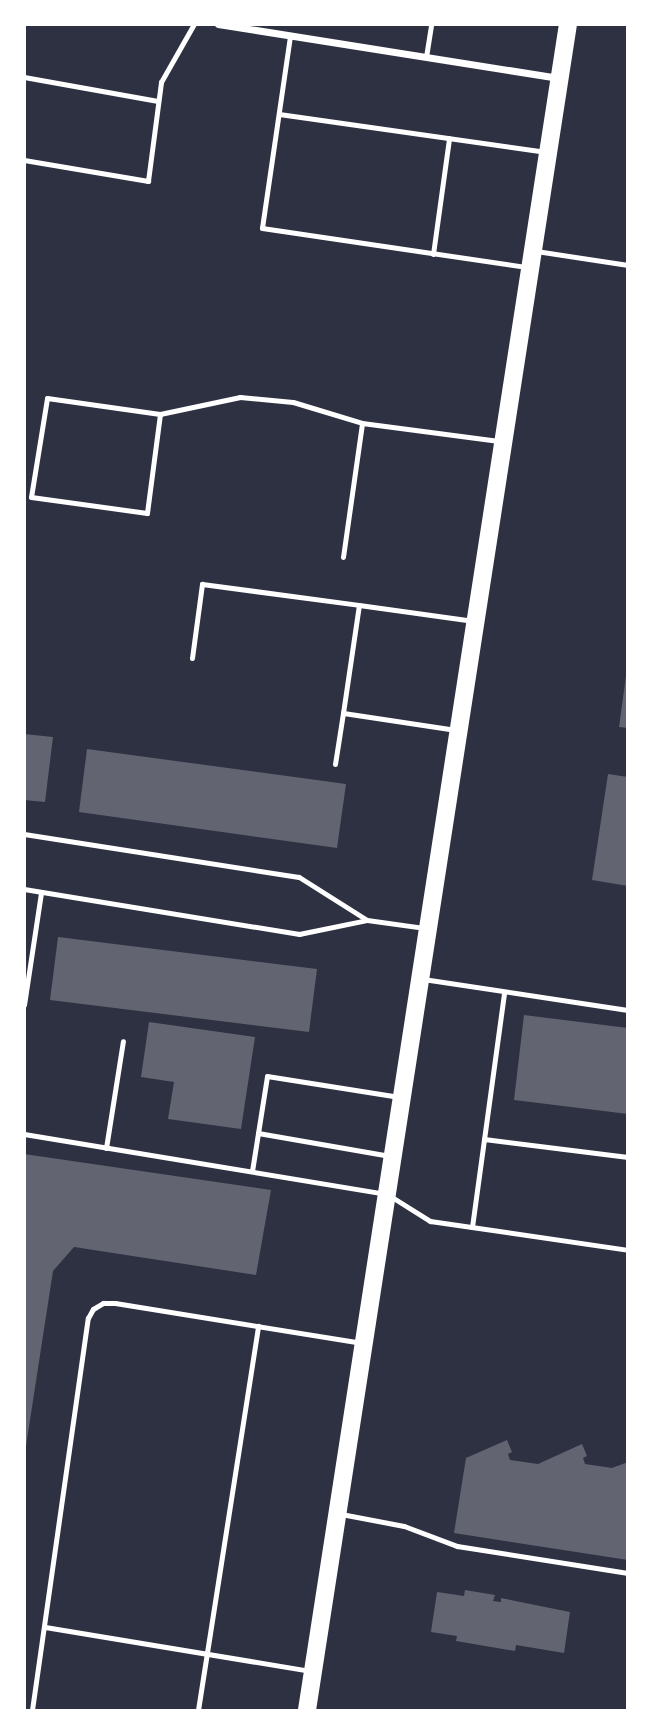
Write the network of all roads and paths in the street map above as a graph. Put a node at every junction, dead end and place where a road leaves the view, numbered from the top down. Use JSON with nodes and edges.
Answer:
{"nodes":[{"id":1,"x":194,"y":24,"type":"edge"},
{"id":2,"x":431,"y":24,"type":"edge"},
{"id":3,"x":568,"y":24,"type":"edge"},
{"id":4,"x":220,"y":25,"type":"edge"},
{"id":5,"x":290,"y":36,"type":"junction"},
{"id":6,"x":426,"y":57,"type":"junction"},
{"id":7,"x":24,"y":77,"type":"edge"},
{"id":8,"x":560,"y":78,"type":"junction"},
{"id":9,"x":158,"y":101,"type":"junction"},
{"id":10,"x":279,"y":114,"type":"junction"},
{"id":11,"x":449,"y":138,"type":"junction"},
{"id":12,"x":548,"y":152,"type":"junction"},
{"id":13,"x":24,"y":160,"type":"edge"},
{"id":14,"x":433,"y":254,"type":"junction"},
{"id":15,"x":532,"y":259,"type":"junction"},
{"id":16,"x":628,"y":265,"type":"edge"},
{"id":17,"x":160,"y":414,"type":"junction"},
{"id":18,"x":362,"y":423,"type":"junction"},
{"id":19,"x":503,"y":442,"type":"junction"},
{"id":20,"x":28,"y":497,"type":"edge"},
{"id":21,"x":343,"y":557,"type":"dead end"},
{"id":22,"x":359,"y":605,"type":"junction"},
{"id":23,"x":476,"y":621,"type":"junction"},
{"id":24,"x":192,"y":658,"type":"dead end"},
{"id":25,"x":343,"y":713,"type":"junction"},
{"id":26,"x":459,"y":731,"type":"junction"},
{"id":27,"x":335,"y":764,"type":"dead end"},
{"id":28,"x":24,"y":834,"type":"edge"},
{"id":29,"x":24,"y":889,"type":"edge"},
{"id":30,"x":41,"y":892,"type":"junction"},
{"id":31,"x":367,"y":920,"type":"junction"},
{"id":32,"x":428,"y":928,"type":"junction"},
{"id":33,"x":421,"y":979,"type":"junction"},
{"id":34,"x":504,"y":992,"type":"junction"},
{"id":35,"x":24,"y":1005,"type":"edge"},
{"id":36,"x":628,"y":1010,"type":"edge"},
{"id":37,"x":123,"y":1041,"type":"dead end"},
{"id":38,"x":402,"y":1097,"type":"junction"},
{"id":39,"x":258,"y":1133,"type":"junction"},
{"id":40,"x":24,"y":1134,"type":"edge"},
{"id":41,"x":484,"y":1139,"type":"junction"},
{"id":42,"x":106,"y":1148,"type":"junction"},
{"id":43,"x":393,"y":1157,"type":"junction"},
{"id":44,"x":628,"y":1157,"type":"edge"},
{"id":45,"x":252,"y":1171,"type":"junction"},
{"id":46,"x":387,"y":1194,"type":"junction"},
{"id":47,"x":472,"y":1227,"type":"junction"},
{"id":48,"x":628,"y":1251,"type":"edge"},
{"id":49,"x":258,"y":1326,"type":"junction"},
{"id":50,"x":364,"y":1343,"type":"junction"},
{"id":51,"x":338,"y":1514,"type":"junction"},
{"id":52,"x":628,"y":1573,"type":"edge"},
{"id":53,"x":45,"y":1627,"type":"junction"},
{"id":54,"x":206,"y":1654,"type":"junction"},
{"id":55,"x":313,"y":1671,"type":"junction"},
{"id":56,"x":32,"y":1710,"type":"edge"},
{"id":57,"x":198,"y":1710,"type":"edge"},
{"id":58,"x":307,"y":1710,"type":"edge"}],
"edges":[{"from":1,"to":9,"type":"lane"},
{"from":2,"to":6,"type":"lane"},
{"from":3,"to":8,"type":"main road"},
{"from":4,"to":5,"type":"street"},
{"from":5,"to":6,"type":"street"},
{"from":5,"to":10,"type":"lane"},
{"from":6,"to":8,"type":"street"},
{"from":7,"to":9,"type":"lane"},
{"from":8,"to":12,"type":"main road"},
{"from":9,"to":13,"type":"lane"},
{"from":10,"to":11,"type":"lane"},
{"from":10,"to":14,"type":"lane"},
{"from":11,"to":12,"type":"lane"},
{"from":11,"to":14,"type":"lane"},
{"from":12,"to":15,"type":"main road"},
{"from":14,"to":15,"type":"lane"},
{"from":15,"to":16,"type":"lane"},
{"from":15,"to":19,"type":"main road"},
{"from":17,"to":18,"type":"lane"},
{"from":17,"to":20,"type":"lane"},
{"from":17,"to":20,"type":"lane"},
{"from":18,"to":19,"type":"lane"},
{"from":18,"to":21,"type":"lane"},
{"from":19,"to":23,"type":"main road"},
{"from":22,"to":23,"type":"lane"},
{"from":22,"to":24,"type":"lane"},
{"from":22,"to":25,"type":"lane"},
{"from":23,"to":26,"type":"main road"},
{"from":25,"to":26,"type":"lane"},
{"from":25,"to":27,"type":"lane"},
{"from":26,"to":32,"type":"main road"},
{"from":28,"to":31,"type":"lane"},
{"from":29,"to":30,"type":"lane"},
{"from":30,"to":31,"type":"lane"},
{"from":30,"to":35,"type":"lane"},
{"from":31,"to":32,"type":"lane"},
{"from":32,"to":33,"type":"main road"},
{"from":33,"to":34,"type":"lane"},
{"from":33,"to":38,"type":"main road"},
{"from":34,"to":36,"type":"lane"},
{"from":34,"to":41,"type":"lane"},
{"from":37,"to":42,"type":"lane"},
{"from":38,"to":39,"type":"lane"},
{"from":38,"to":43,"type":"main road"},
{"from":39,"to":43,"type":"lane"},
{"from":39,"to":45,"type":"lane"},
{"from":40,"to":42,"type":"lane"},
{"from":41,"to":44,"type":"lane"},
{"from":41,"to":47,"type":"lane"},
{"from":42,"to":45,"type":"lane"},
{"from":43,"to":46,"type":"main road"},
{"from":45,"to":46,"type":"lane"},
{"from":46,"to":47,"type":"lane"},
{"from":46,"to":50,"type":"main road"},
{"from":47,"to":48,"type":"lane"},
{"from":49,"to":50,"type":"lane"},
{"from":49,"to":53,"type":"lane"},
{"from":49,"to":54,"type":"lane"},
{"from":50,"to":51,"type":"main road"},
{"from":51,"to":52,"type":"lane"},
{"from":51,"to":55,"type":"main road"},
{"from":53,"to":54,"type":"lane"},
{"from":53,"to":56,"type":"lane"},
{"from":54,"to":55,"type":"lane"},
{"from":54,"to":57,"type":"lane"},
{"from":55,"to":58,"type":"main road"}]}
